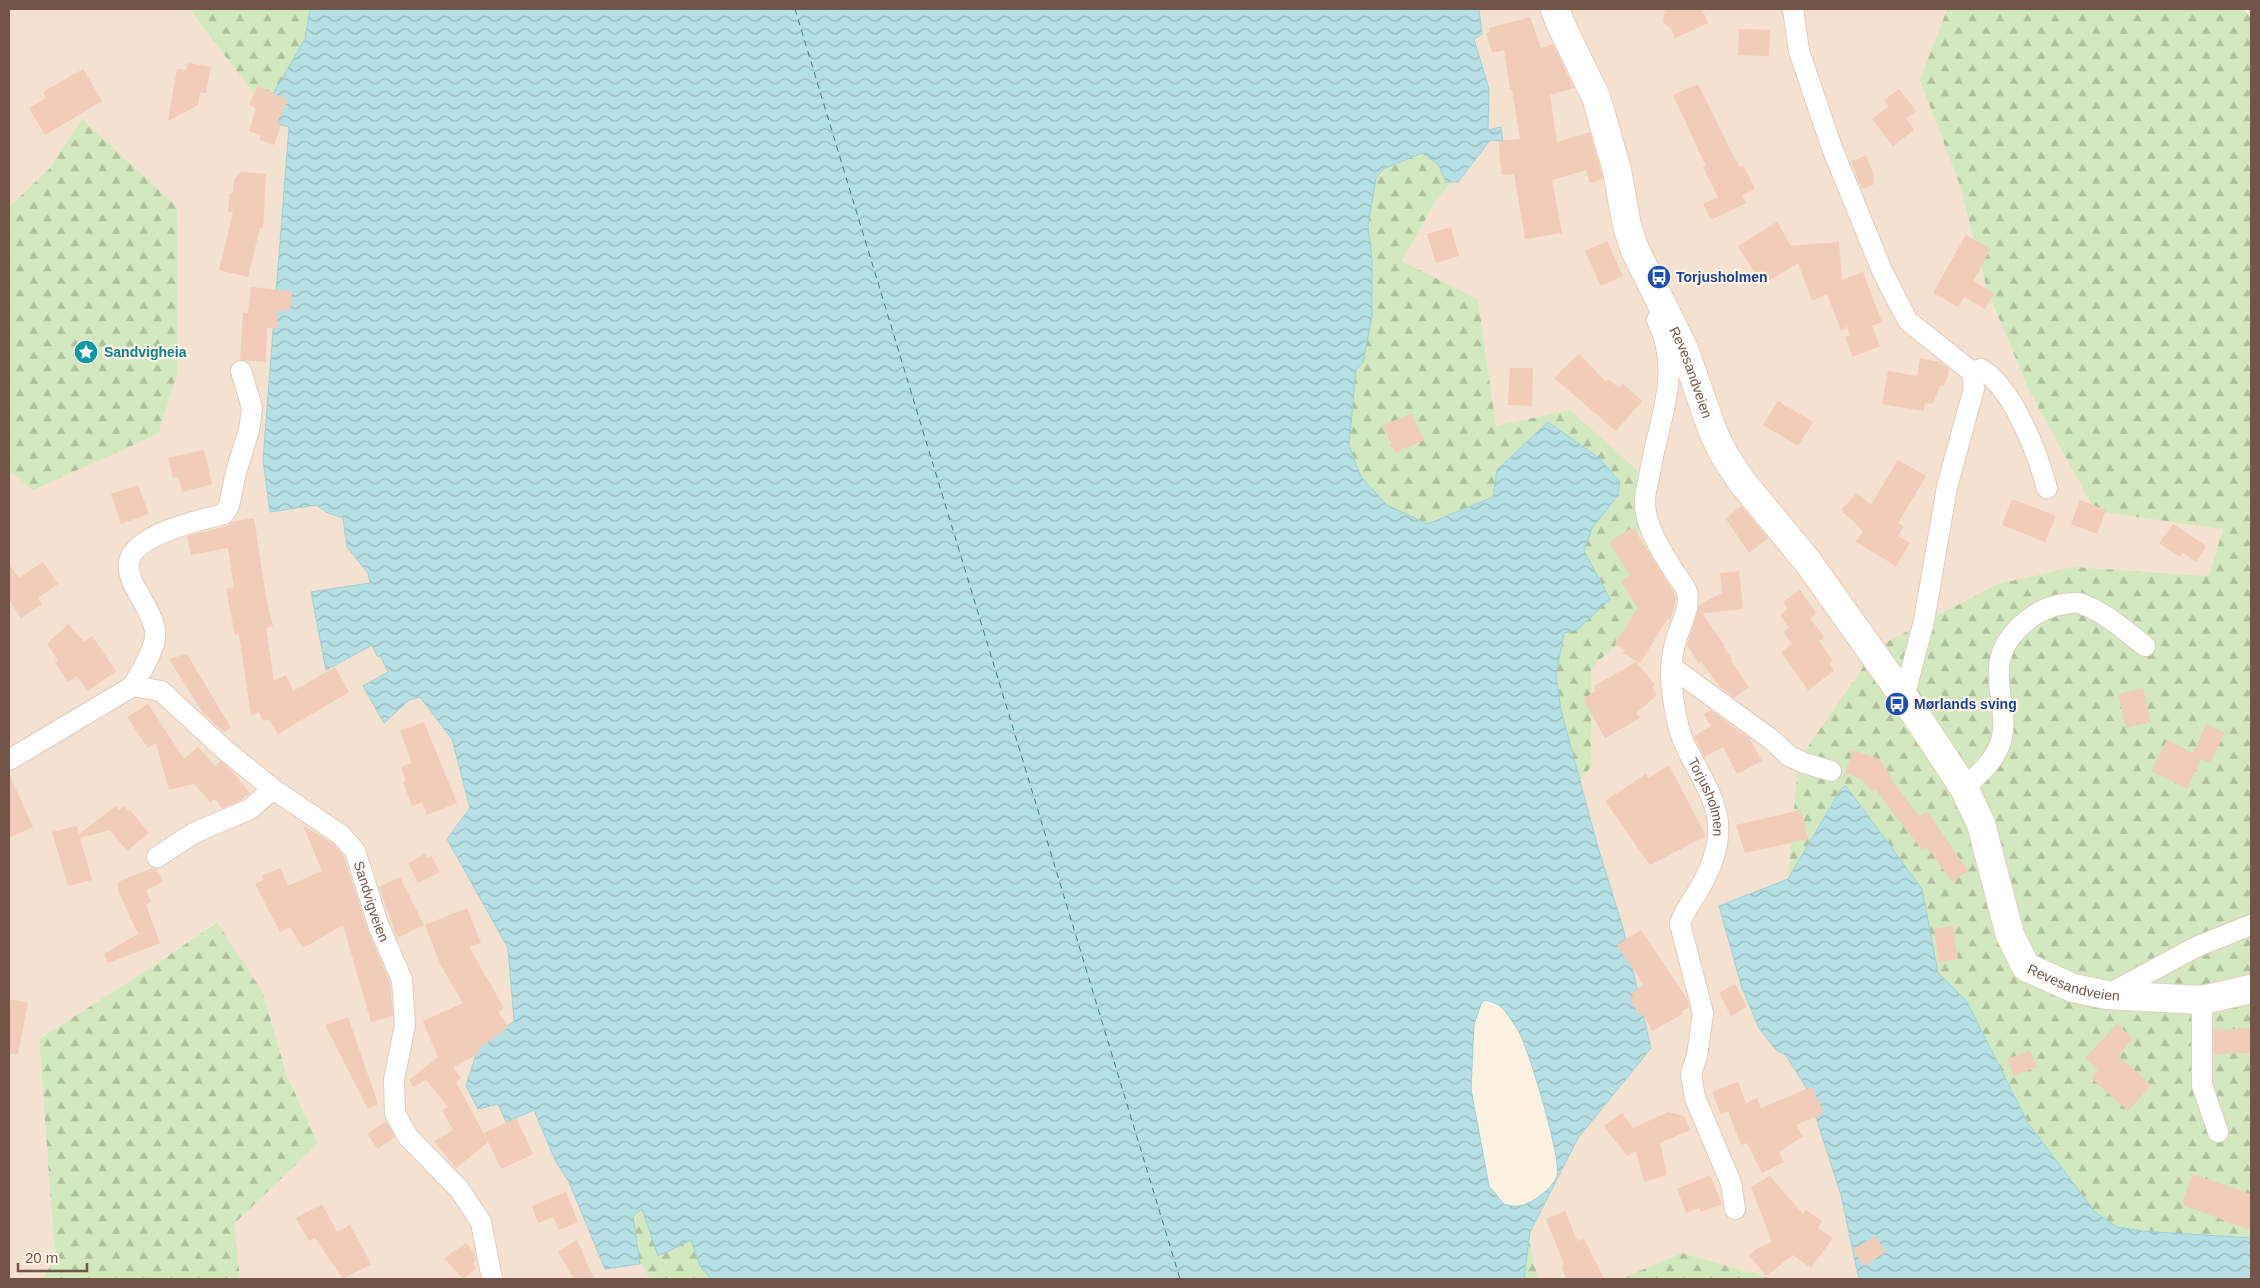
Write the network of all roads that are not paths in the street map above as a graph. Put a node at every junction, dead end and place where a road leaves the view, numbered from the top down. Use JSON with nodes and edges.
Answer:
{"nodes":[{"id":1,"x":1556,"y":9,"type":"edge"},
{"id":2,"x":1793,"y":9,"type":"edge"},
{"id":3,"x":1646,"y":275,"type":"junction"},
{"id":4,"x":241,"y":371,"type":"dead end"},
{"id":5,"x":1972,"y":372,"type":"junction"},
{"id":6,"x":2047,"y":488,"type":"dead end"},
{"id":7,"x":2145,"y":646,"type":"dead end"},
{"id":8,"x":1673,"y":668,"type":"junction"},
{"id":9,"x":132,"y":686,"type":"junction"},
{"id":10,"x":1904,"y":697,"type":"junction"},
{"id":11,"x":9,"y":760,"type":"edge"},
{"id":12,"x":1831,"y":771,"type":"dead end"},
{"id":13,"x":273,"y":788,"type":"junction"},
{"id":14,"x":1964,"y":788,"type":"junction"},
{"id":15,"x":157,"y":858,"type":"dead end"},
{"id":16,"x":2251,"y":925,"type":"edge"},
{"id":17,"x":2251,"y":990,"type":"edge"},
{"id":18,"x":2107,"y":995,"type":"junction"},
{"id":19,"x":2202,"y":1000,"type":"junction"},
{"id":20,"x":2218,"y":1132,"type":"dead end"},
{"id":21,"x":1735,"y":1209,"type":"dead end"},
{"id":22,"x":492,"y":1279,"type":"edge"}],
"edges":[{"from":1,"to":3,"type":"main road","name":"Revesandveien"},
{"from":2,"to":5,"type":"street"},
{"from":3,"to":8,"type":"street","name":"Torjusholmen"},
{"from":3,"to":10,"type":"main road","name":"Revesandveien"},
{"from":4,"to":9,"type":"street"},
{"from":5,"to":6,"type":"street"},
{"from":5,"to":10,"type":"street"},
{"from":7,"to":14,"type":"street"},
{"from":8,"to":12,"type":"street"},
{"from":8,"to":21,"type":"street","name":"Torjusholmen"},
{"from":9,"to":11,"type":"street"},
{"from":9,"to":13,"type":"street","name":"Sandvigveien"},
{"from":10,"to":14,"type":"main road","name":"Revesandveien"},
{"from":13,"to":15,"type":"street"},
{"from":13,"to":22,"type":"street","name":"Sandvigveien"},
{"from":14,"to":18,"type":"main road","name":"Revesandveien"},
{"from":16,"to":18,"type":"street"},
{"from":17,"to":19,"type":"main road","name":"Revesandveien"},
{"from":18,"to":19,"type":"main road","name":"Revesandveien"},
{"from":19,"to":20,"type":"street"}]}
